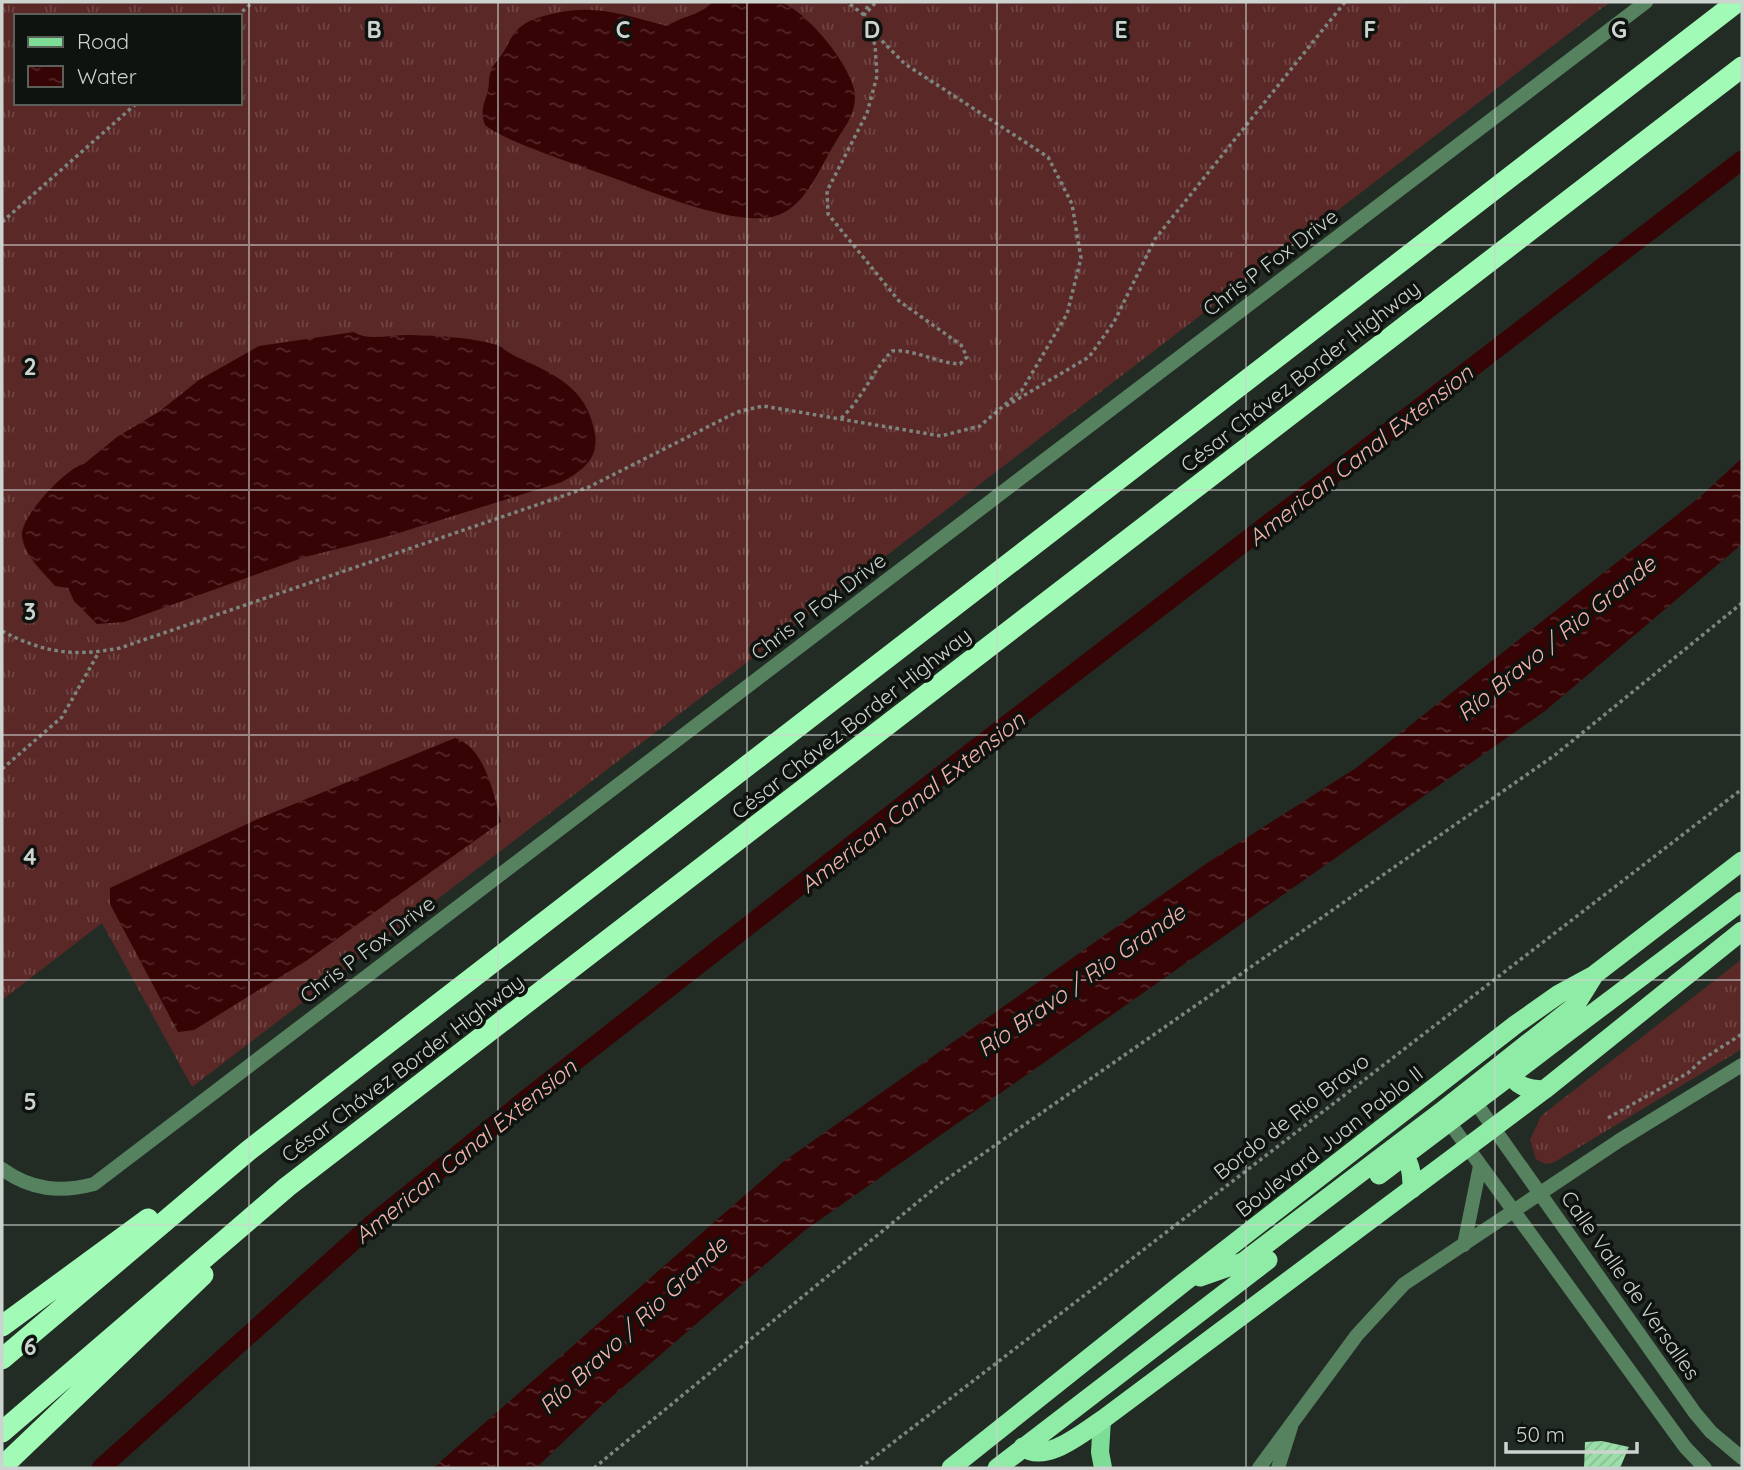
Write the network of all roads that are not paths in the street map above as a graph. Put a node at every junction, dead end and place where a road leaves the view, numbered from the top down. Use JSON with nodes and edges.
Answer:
{"nodes":[{"id":1,"x":1646,"y":2,"type":"edge"},
{"id":2,"x":1737,"y":2,"type":"edge"},
{"id":3,"x":1742,"y":67,"type":"edge"},
{"id":4,"x":1742,"y":861,"type":"edge"},
{"id":5,"x":1742,"y":901,"type":"edge"},
{"id":6,"x":1742,"y":932,"type":"edge"},
{"id":7,"x":1594,"y":975,"type":"junction"},
{"id":8,"x":1517,"y":1053,"type":"junction"},
{"id":9,"x":1742,"y":1065,"type":"edge"},
{"id":10,"x":1544,"y":1090,"type":"junction"},
{"id":11,"x":1468,"y":1091,"type":"junction"},
{"id":12,"x":1442,"y":1111,"type":"junction"},
{"id":13,"x":1494,"y":1128,"type":"junction"},
{"id":14,"x":1466,"y":1148,"type":"junction"},
{"id":15,"x":248,"y":1151,"type":"junction"},
{"id":16,"x":1386,"y":1153,"type":"junction"},
{"id":17,"x":1480,"y":1166,"type":"junction"},
{"id":18,"x":2,"y":1169,"type":"edge"},
{"id":19,"x":288,"y":1187,"type":"junction"},
{"id":20,"x":1412,"y":1189,"type":"junction"},
{"id":21,"x":1540,"y":1193,"type":"junction"},
{"id":22,"x":1513,"y":1212,"type":"junction"},
{"id":23,"x":1464,"y":1245,"type":"junction"},
{"id":24,"x":1183,"y":1283,"type":"junction"},
{"id":25,"x":2,"y":1326,"type":"edge"},
{"id":26,"x":2,"y":1359,"type":"edge"},
{"id":27,"x":1293,"y":1419,"type":"junction"},
{"id":28,"x":1102,"y":1420,"type":"junction"},
{"id":29,"x":2,"y":1432,"type":"edge"},
{"id":30,"x":1023,"y":1447,"type":"junction"},
{"id":31,"x":1742,"y":1458,"type":"edge"},
{"id":32,"x":2,"y":1467,"type":"edge"},
{"id":33,"x":1004,"y":1467,"type":"edge"},
{"id":34,"x":951,"y":1468,"type":"edge"},
{"id":35,"x":1103,"y":1468,"type":"edge"},
{"id":36,"x":1259,"y":1468,"type":"edge"},
{"id":37,"x":1278,"y":1468,"type":"edge"},
{"id":38,"x":1705,"y":1468,"type":"edge"}],
"edges":[{"from":1,"to":18,"type":"street","name":"Chris P Fox Drive"},
{"from":2,"to":15,"type":"highway","name":"César Chávez Border Highway"},
{"from":3,"to":19,"type":"highway","name":"César Chávez Border Highway"},
{"from":4,"to":7,"type":"highway","name":"Boulevard Juan Pablo II"},
{"from":5,"to":30,"type":"highway","bridge":true},
{"from":6,"to":10,"type":"highway"},
{"from":7,"to":8,"type":"highway"},
{"from":7,"to":24,"type":"highway","name":"Boulevard Juan Pablo II"},
{"from":8,"to":10,"type":"highway"},
{"from":8,"to":11,"type":"highway"},
{"from":9,"to":21,"type":"street"},
{"from":10,"to":13,"type":"highway"},
{"from":11,"to":12,"type":"highway"},
{"from":11,"to":13,"type":"street","name":"Calle Valle de Versalles"},
{"from":12,"to":14,"type":"street"},
{"from":12,"to":16,"type":"highway"},
{"from":13,"to":14,"type":"highway"},
{"from":13,"to":21,"type":"street","name":"Calle Valle de Versalles"},
{"from":14,"to":17,"type":"street"},
{"from":14,"to":20,"type":"highway"},
{"from":15,"to":25,"type":"highway"},
{"from":15,"to":26,"type":"highway","name":"César Chávez Border Highway"},
{"from":16,"to":20,"type":"highway"},
{"from":16,"to":24,"type":"highway"},
{"from":17,"to":22,"type":"street"},
{"from":17,"to":23,"type":"street"},
{"from":19,"to":29,"type":"highway","name":"César Chávez Border Highway"},
{"from":19,"to":32,"type":"highway"},
{"from":20,"to":28,"type":"highway"},
{"from":21,"to":22,"type":"street"},
{"from":21,"to":31,"type":"street","name":"Calle Valle de Versalles"},
{"from":22,"to":23,"type":"street"},
{"from":22,"to":38,"type":"street"},
{"from":23,"to":27,"type":"street"},
{"from":24,"to":34,"type":"highway","name":"Boulevard Juan Pablo II"},
{"from":27,"to":36,"type":"street"},
{"from":27,"to":37,"type":"street"},
{"from":28,"to":30,"type":"highway"},
{"from":28,"to":35,"type":"main road"},
{"from":30,"to":33,"type":"highway"}]}
